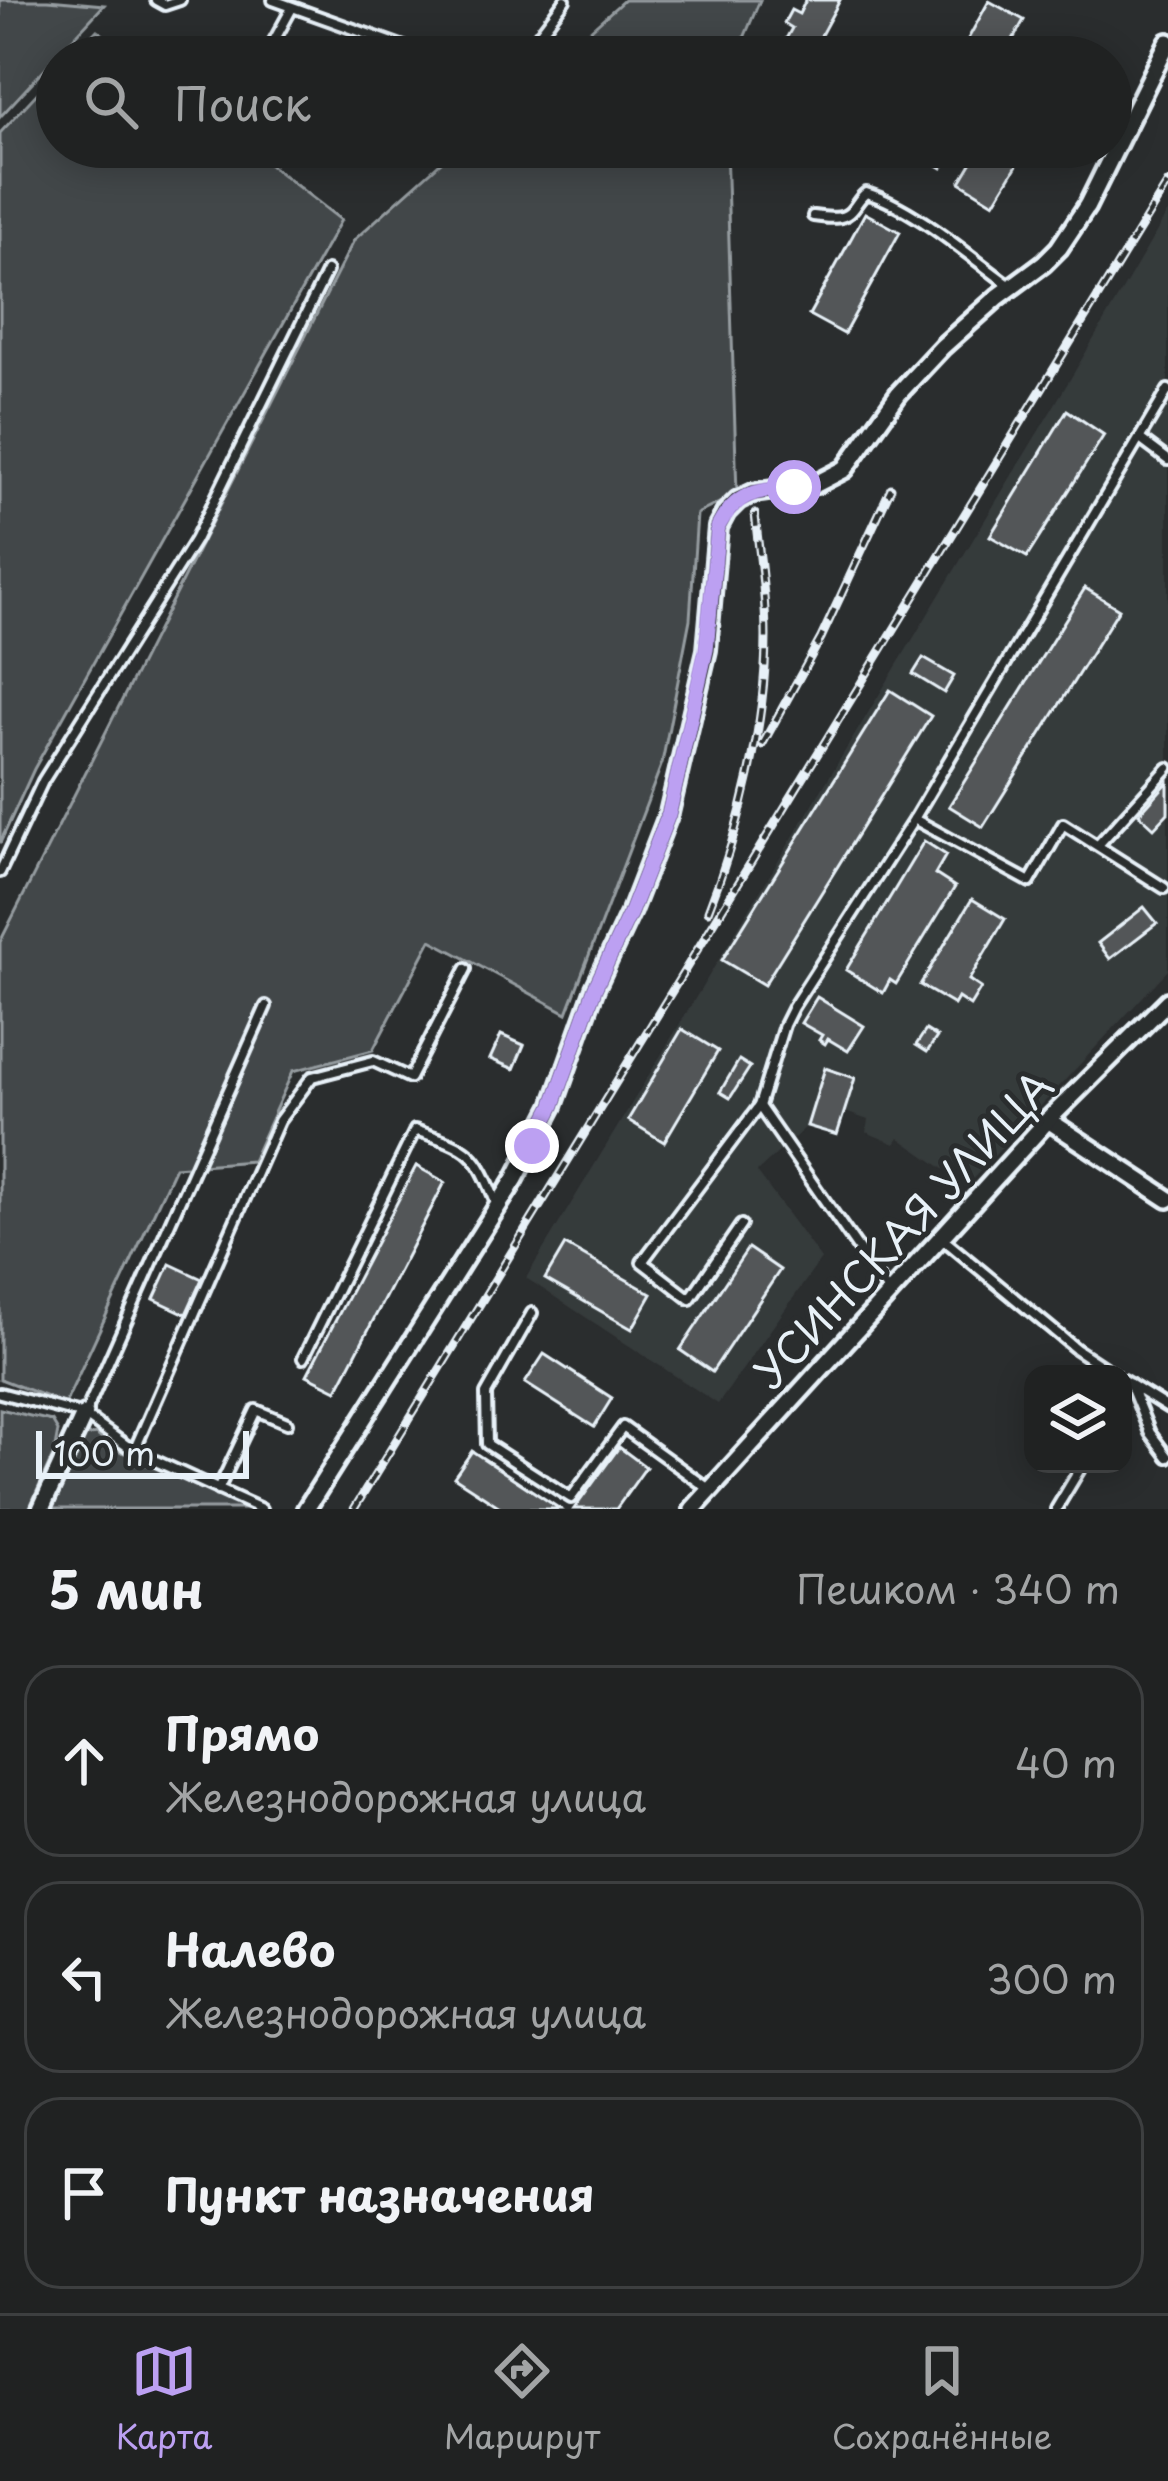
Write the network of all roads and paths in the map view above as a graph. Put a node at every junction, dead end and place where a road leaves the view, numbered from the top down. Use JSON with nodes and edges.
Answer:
{"nodes":[{"id":1,"x":156,"y":0,"type":"edge"},
{"id":2,"x":180,"y":0,"type":"edge"},
{"id":3,"x":273,"y":0,"type":"edge"},
{"id":4,"x":565,"y":0,"type":"edge"},
{"id":5,"x":292,"y":8,"type":"junction"},
{"id":6,"x":277,"y":36,"type":"edge"},
{"id":7,"x":372,"y":36,"type":"edge"},
{"id":8,"x":538,"y":36,"type":"edge"},
{"id":9,"x":1168,"y":42,"type":"edge"},
{"id":10,"x":1132,"y":112,"type":"edge"},
{"id":11,"x":1104,"y":168,"type":"edge"},
{"id":12,"x":813,"y":217,"type":"dead end"},
{"id":13,"x":327,"y":272,"type":"dead end"},
{"id":14,"x":1012,"y":287,"type":"junction"},
{"id":15,"x":1168,"y":390,"type":"edge"},
{"id":16,"x":1140,"y":439,"type":"junction"},
{"id":17,"x":1168,"y":460,"type":"edge"},
{"id":18,"x":1168,"y":768,"type":"edge"},
{"id":19,"x":914,"y":819,"type":"junction"},
{"id":20,"x":1098,"y":845,"type":"junction"},
{"id":21,"x":0,"y":872,"type":"edge"},
{"id":22,"x":1164,"y":888,"type":"dead end"},
{"id":23,"x":466,"y":969,"type":"dead end"},
{"id":24,"x":1168,"y":1001,"type":"edge"},
{"id":25,"x":266,"y":1006,"type":"dead end"},
{"id":26,"x":759,"y":1106,"type":"junction"},
{"id":27,"x":1048,"y":1120,"type":"junction"},
{"id":28,"x":1168,"y":1198,"type":"edge"},
{"id":29,"x":497,"y":1206,"type":"junction"},
{"id":30,"x":741,"y":1226,"type":"dead end"},
{"id":31,"x":943,"y":1239,"type":"junction"},
{"id":32,"x":890,"y":1294,"type":"junction"},
{"id":33,"x":532,"y":1313,"type":"dead end"},
{"id":34,"x":303,"y":1358,"type":"dead end"},
{"id":35,"x":1100,"y":1365,"type":"edge"},
{"id":36,"x":1132,"y":1386,"type":"edge"},
{"id":37,"x":0,"y":1393,"type":"edge"},
{"id":38,"x":1132,"y":1395,"type":"edge"},
{"id":39,"x":1168,"y":1408,"type":"edge"},
{"id":40,"x":84,"y":1415,"type":"junction"},
{"id":41,"x":286,"y":1424,"type":"dead end"},
{"id":42,"x":134,"y":1451,"type":"junction"},
{"id":43,"x":1168,"y":1457,"type":"edge"},
{"id":44,"x":1078,"y":1473,"type":"edge"},
{"id":45,"x":709,"y":1489,"type":"junction"},
{"id":46,"x":218,"y":1490,"type":"junction"},
{"id":47,"x":41,"y":1509,"type":"edge"},
{"id":48,"x":261,"y":1509,"type":"edge"},
{"id":49,"x":305,"y":1509,"type":"edge"},
{"id":50,"x":693,"y":1509,"type":"edge"},
{"id":51,"x":1056,"y":1509,"type":"edge"}],
"edges":[{"from":1,"to":2,"type":"lane"},
{"from":3,"to":5,"type":"lane"},
{"from":4,"to":8,"type":"lane"},
{"from":5,"to":6,"type":"lane"},
{"from":5,"to":7,"type":"lane"},
{"from":9,"to":10,"type":"street"},
{"from":11,"to":14,"type":"street"},
{"from":12,"to":14,"type":"lane"},
{"from":13,"to":21,"type":"lane"},
{"from":14,"to":29,"type":"street"},
{"from":15,"to":16,"type":"lane"},
{"from":16,"to":17,"type":"lane"},
{"from":16,"to":19,"type":"lane"},
{"from":18,"to":20,"type":"lane"},
{"from":19,"to":20,"type":"lane"},
{"from":19,"to":26,"type":"lane"},
{"from":20,"to":22,"type":"lane"},
{"from":23,"to":42,"type":"lane"},
{"from":24,"to":27,"type":"street","name":"УСИНСКАЯ УЛИЦА"},
{"from":25,"to":40,"type":"lane"},
{"from":26,"to":30,"type":"lane"},
{"from":26,"to":32,"type":"lane"},
{"from":27,"to":28,"type":"street"},
{"from":27,"to":31,"type":"street","name":"УСИНСКАЯ УЛИЦА"},
{"from":29,"to":34,"type":"lane"},
{"from":29,"to":49,"type":"street"},
{"from":31,"to":32,"type":"street","name":"УСИНСКАЯ УЛИЦА"},
{"from":31,"to":35,"type":"lane"},
{"from":32,"to":45,"type":"street","name":"УСИНСКАЯ УЛИЦА"},
{"from":33,"to":45,"type":"lane"},
{"from":36,"to":39,"type":"lane"},
{"from":37,"to":40,"type":"lane"},
{"from":38,"to":43,"type":"lane"},
{"from":40,"to":42,"type":"lane"},
{"from":40,"to":47,"type":"street"},
{"from":41,"to":46,"type":"lane"},
{"from":42,"to":46,"type":"lane"},
{"from":44,"to":51,"type":"lane"},
{"from":45,"to":50,"type":"street","name":"УСИНСКАЯ УЛИЦА"},
{"from":46,"to":48,"type":"lane"}]}
